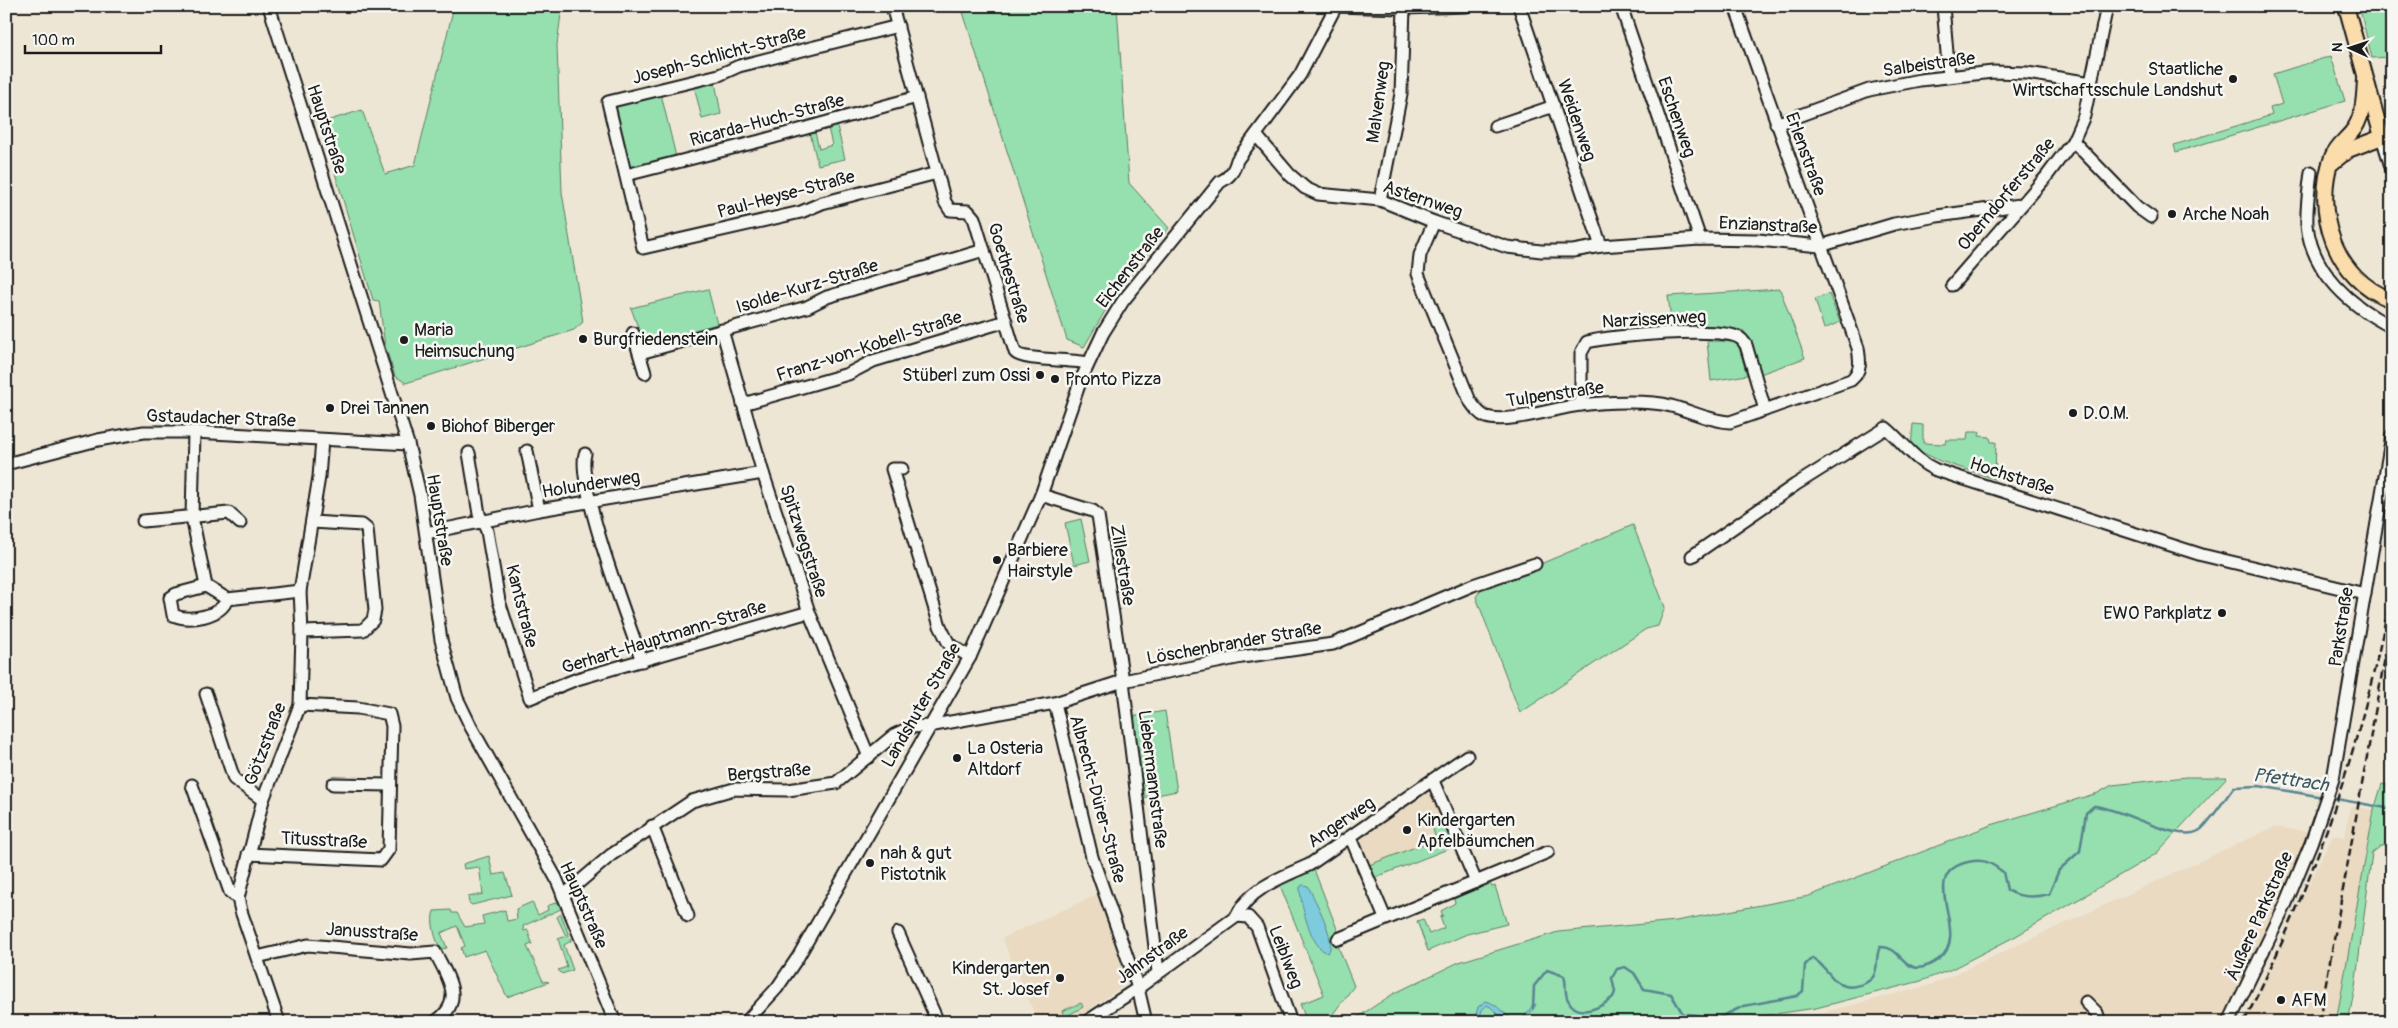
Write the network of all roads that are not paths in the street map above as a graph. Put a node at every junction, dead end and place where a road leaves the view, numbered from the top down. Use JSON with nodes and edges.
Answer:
{"nodes":[{"id":1,"x":269,"y":6,"type":"edge"},
{"id":2,"x":892,"y":6,"type":"edge"},
{"id":3,"x":1336,"y":6,"type":"edge"},
{"id":4,"x":1466,"y":6,"type":"edge"},
{"id":5,"x":1518,"y":6,"type":"edge"},
{"id":6,"x":1621,"y":6,"type":"edge"},
{"id":7,"x":1735,"y":6,"type":"edge"},
{"id":8,"x":1943,"y":6,"type":"edge"},
{"id":9,"x":2107,"y":6,"type":"edge"},
{"id":10,"x":2346,"y":6,"type":"edge"},
{"id":11,"x":1404,"y":8,"type":"junction"},
{"id":12,"x":898,"y":26,"type":"junction"},
{"id":13,"x":1949,"y":76,"type":"junction"},
{"id":14,"x":2365,"y":79,"type":"junction"},
{"id":15,"x":2092,"y":83,"type":"junction"},
{"id":16,"x":917,"y":97,"type":"junction"},
{"id":17,"x":1554,"y":106,"type":"junction"},
{"id":18,"x":1776,"y":124,"type":"junction"},
{"id":19,"x":1495,"y":126,"type":"dead end"},
{"id":20,"x":2350,"y":134,"type":"junction"},
{"id":21,"x":2381,"y":135,"type":"junction"},
{"id":22,"x":1256,"y":136,"type":"junction"},
{"id":23,"x":2073,"y":141,"type":"junction"},
{"id":24,"x":2330,"y":165,"type":"junction"},
{"id":25,"x":2392,"y":170,"type":"edge"},
{"id":26,"x":2311,"y":172,"type":"dead end"},
{"id":27,"x":937,"y":173,"type":"junction"},
{"id":28,"x":626,"y":175,"type":"junction"},
{"id":29,"x":1380,"y":200,"type":"junction"},
{"id":30,"x":2020,"y":205,"type":"junction"},
{"id":31,"x":2151,"y":217,"type":"dead end"},
{"id":32,"x":1434,"y":222,"type":"junction"},
{"id":33,"x":1700,"y":239,"type":"junction"},
{"id":34,"x":1601,"y":246,"type":"junction"},
{"id":35,"x":1820,"y":246,"type":"junction"},
{"id":36,"x":984,"y":250,"type":"junction"},
{"id":37,"x":1952,"y":285,"type":"dead end"},
{"id":38,"x":2392,"y":300,"type":"edge"},
{"id":39,"x":1006,"y":320,"type":"junction"},
{"id":40,"x":2392,"y":328,"type":"edge"},
{"id":41,"x":722,"y":330,"type":"junction"},
{"id":42,"x":633,"y":333,"type":"dead end"},
{"id":43,"x":640,"y":353,"type":"junction"},
{"id":44,"x":1088,"y":363,"type":"junction"},
{"id":45,"x":1859,"y":371,"type":"joint"},
{"id":46,"x":645,"y":373,"type":"dead end"},
{"id":47,"x":1080,"y":382,"type":"joint"},
{"id":48,"x":743,"y":404,"type":"junction"},
{"id":49,"x":1581,"y":404,"type":"junction"},
{"id":50,"x":1765,"y":410,"type":"junction"},
{"id":51,"x":194,"y":432,"type":"junction"},
{"id":52,"x":2392,"y":435,"type":"edge"},
{"id":53,"x":322,"y":440,"type":"junction"},
{"id":54,"x":408,"y":444,"type":"junction"},
{"id":55,"x":527,"y":451,"type":"dead end"},
{"id":56,"x":469,"y":453,"type":"dead end"},
{"id":57,"x":585,"y":454,"type":"dead end"},
{"id":58,"x":6,"y":464,"type":"edge"},
{"id":59,"x":902,"y":469,"type":"dead end"},
{"id":60,"x":763,"y":473,"type":"junction"},
{"id":61,"x":1041,"y":495,"type":"junction"},
{"id":62,"x":591,"y":502,"type":"junction"},
{"id":63,"x":539,"y":510,"type":"junction"},
{"id":64,"x":192,"y":517,"type":"junction"},
{"id":65,"x":143,"y":521,"type":"dead end"},
{"id":66,"x":312,"y":522,"type":"junction"},
{"id":67,"x":483,"y":522,"type":"junction"},
{"id":68,"x":240,"y":523,"type":"dead end"},
{"id":69,"x":426,"y":533,"type":"junction"},
{"id":70,"x":1692,"y":556,"type":"dead end"},
{"id":71,"x":1535,"y":564,"type":"dead end"},
{"id":72,"x":206,"y":586,"type":"junction"},
{"id":73,"x":300,"y":591,"type":"junction"},
{"id":74,"x":2365,"y":594,"type":"junction"},
{"id":75,"x":227,"y":599,"type":"junction"},
{"id":76,"x":809,"y":612,"type":"junction"},
{"id":77,"x":302,"y":632,"type":"junction"},
{"id":78,"x":970,"y":657,"type":"junction"},
{"id":79,"x":642,"y":661,"type":"junction"},
{"id":80,"x":1123,"y":681,"type":"junction"},
{"id":81,"x":206,"y":694,"type":"dead end"},
{"id":82,"x":530,"y":698,"type":"joint"},
{"id":83,"x":1055,"y":703,"type":"junction"},
{"id":84,"x":300,"y":705,"type":"junction"},
{"id":85,"x":929,"y":726,"type":"junction"},
{"id":86,"x":1467,"y":756,"type":"dead end"},
{"id":87,"x":869,"y":757,"type":"junction"},
{"id":88,"x":1433,"y":780,"type":"junction"},
{"id":89,"x":333,"y":784,"type":"dead end"},
{"id":90,"x":192,"y":785,"type":"dead end"},
{"id":91,"x":390,"y":785,"type":"junction"},
{"id":92,"x":263,"y":800,"type":"junction"},
{"id":93,"x":2318,"y":823,"type":"joint"},
{"id":94,"x":652,"y":826,"type":"junction"},
{"id":95,"x":1351,"y":838,"type":"junction"},
{"id":96,"x":1548,"y":852,"type":"dead end"},
{"id":97,"x":248,"y":854,"type":"junction"},
{"id":98,"x":1476,"y":882,"type":"junction"},
{"id":99,"x":563,"y":896,"type":"junction"},
{"id":100,"x":238,"y":898,"type":"junction"},
{"id":101,"x":688,"y":916,"type":"dead end"},
{"id":102,"x":1237,"y":916,"type":"junction"},
{"id":103,"x":1385,"y":918,"type":"junction"},
{"id":104,"x":898,"y":933,"type":"dead end"},
{"id":105,"x":1338,"y":938,"type":"dead end"},
{"id":106,"x":257,"y":958,"type":"junction"},
{"id":107,"x":1158,"y":972,"type":"junction"},
{"id":108,"x":1138,"y":988,"type":"junction"},
{"id":109,"x":2086,"y":1002,"type":"dead end"},
{"id":110,"x":279,"y":1022,"type":"edge"},
{"id":111,"x":436,"y":1022,"type":"edge"},
{"id":112,"x":615,"y":1022,"type":"edge"},
{"id":113,"x":746,"y":1022,"type":"edge"},
{"id":114,"x":938,"y":1022,"type":"edge"},
{"id":115,"x":1086,"y":1022,"type":"edge"},
{"id":116,"x":1146,"y":1022,"type":"edge"},
{"id":117,"x":1291,"y":1022,"type":"edge"},
{"id":118,"x":2100,"y":1022,"type":"edge"},
{"id":119,"x":2229,"y":1022,"type":"edge"}],
"edges":[{"from":1,"to":54,"type":"street","name":"Hauptstraße"},
{"from":2,"to":12,"type":"street","name":"Goethestraße"},
{"from":3,"to":11,"type":"street"},
{"from":3,"to":22,"type":"street","name":"Eichenstraße"},
{"from":4,"to":11,"type":"street"},
{"from":5,"to":17,"type":"street","name":"Weidenweg"},
{"from":6,"to":33,"type":"street","name":"Eschenweg"},
{"from":7,"to":18,"type":"street","name":"Erlenstraße"},
{"from":8,"to":13,"type":"street"},
{"from":9,"to":15,"type":"street","name":"Oberndorferstraße"},
{"from":10,"to":14,"type":"main road"},
{"from":11,"to":29,"type":"street","name":"Malvenweg"},
{"from":12,"to":16,"type":"street","name":"Goethestraße"},
{"from":12,"to":28,"type":"street","name":"Joseph-Schlicht-Straße"},
{"from":13,"to":15,"type":"street","name":"Salbeistraße"},
{"from":13,"to":18,"type":"street","name":"Salbeistraße"},
{"from":14,"to":20,"type":"main road"},
{"from":14,"to":21,"type":"main road"},
{"from":15,"to":23,"type":"street","name":"Oberndorferstraße"},
{"from":16,"to":27,"type":"street","name":"Goethestraße"},
{"from":16,"to":28,"type":"street","name":"Ricarda-Huch-Straße"},
{"from":17,"to":19,"type":"street"},
{"from":17,"to":34,"type":"street","name":"Weidenweg"},
{"from":18,"to":35,"type":"street","name":"Erlenstraße"},
{"from":20,"to":21,"type":"main road"},
{"from":20,"to":24,"type":"main road"},
{"from":21,"to":24,"type":"main road"},
{"from":21,"to":25,"type":"street"},
{"from":22,"to":29,"type":"street","name":"Asternweg"},
{"from":22,"to":44,"type":"street","name":"Eichenstraße"},
{"from":23,"to":30,"type":"street","name":"Oberndorferstraße"},
{"from":23,"to":31,"type":"street"},
{"from":24,"to":38,"type":"main road"},
{"from":26,"to":40,"type":"street"},
{"from":27,"to":28,"type":"street","name":"Paul-Heyse-Straße"},
{"from":27,"to":36,"type":"street","name":"Goethestraße"},
{"from":29,"to":32,"type":"street","name":"Asternweg"},
{"from":30,"to":35,"type":"street","name":"Enzianstraße"},
{"from":30,"to":37,"type":"street","name":"Oberndorferstraße"},
{"from":32,"to":34,"type":"street","name":"Asternweg"},
{"from":32,"to":49,"type":"street","name":"Tulpenstraße"},
{"from":33,"to":34,"type":"street","name":"Enzianstraße"},
{"from":33,"to":35,"type":"street","name":"Enzianstraße"},
{"from":35,"to":45,"type":"street","name":"Erlenstraße"},
{"from":36,"to":39,"type":"street","name":"Goethestraße"},
{"from":36,"to":41,"type":"street","name":"Isolde-Kurz-Straße"},
{"from":39,"to":44,"type":"street","name":"Goethestraße"},
{"from":39,"to":48,"type":"street","name":"Franz-von-Kobell-Straße"},
{"from":41,"to":43,"type":"street","name":"Isolde-Kurz-Straße"},
{"from":41,"to":48,"type":"street","name":"Spitzwegstraße"},
{"from":42,"to":43,"type":"street"},
{"from":43,"to":46,"type":"street"},
{"from":44,"to":47,"type":"street","name":"Eichenstraße"},
{"from":45,"to":50,"type":"street","name":"Tulpenstraße"},
{"from":47,"to":61,"type":"street","name":"Landshuter Straße"},
{"from":48,"to":60,"type":"street","name":"Spitzwegstraße"},
{"from":49,"to":50,"type":"street","name":"Tulpenstraße"},
{"from":49,"to":50,"type":"street","name":"Narzissenweg"},
{"from":51,"to":53,"type":"street","name":"Gstaudacher Straße"},
{"from":51,"to":58,"type":"street","name":"Gstaudacher Straße"},
{"from":51,"to":64,"type":"street"},
{"from":52,"to":74,"type":"street","name":"Parkstraße"},
{"from":53,"to":54,"type":"street","name":"Gstaudacher Straße"},
{"from":53,"to":66,"type":"street","name":"Götzstraße"},
{"from":54,"to":69,"type":"street","name":"Hauptstraße"},
{"from":55,"to":63,"type":"street"},
{"from":56,"to":67,"type":"street","name":"Kantstraße"},
{"from":57,"to":62,"type":"street"},
{"from":59,"to":78,"type":"street"},
{"from":60,"to":62,"type":"street","name":"Holunderweg"},
{"from":60,"to":76,"type":"street","name":"Spitzwegstraße"},
{"from":61,"to":78,"type":"street","name":"Landshuter Straße"},
{"from":61,"to":80,"type":"street","name":"Zillestraße"},
{"from":62,"to":63,"type":"street","name":"Holunderweg"},
{"from":62,"to":79,"type":"street"},
{"from":63,"to":67,"type":"street","name":"Holunderweg"},
{"from":64,"to":65,"type":"street"},
{"from":64,"to":68,"type":"street"},
{"from":64,"to":72,"type":"street"},
{"from":66,"to":73,"type":"street","name":"Götzstraße"},
{"from":66,"to":77,"type":"street"},
{"from":67,"to":69,"type":"street","name":"Holunderweg"},
{"from":67,"to":82,"type":"street","name":"Kantstraße"},
{"from":69,"to":99,"type":"street","name":"Hauptstraße"},
{"from":70,"to":74,"type":"street","name":"Hochstraße"},
{"from":71,"to":80,"type":"street","name":"Löschenbrander Straße"},
{"from":72,"to":75,"type":"street"},
{"from":72,"to":75,"type":"street"},
{"from":73,"to":75,"type":"street"},
{"from":73,"to":77,"type":"street","name":"Götzstraße"},
{"from":74,"to":93,"type":"street","name":"Parkstraße"},
{"from":76,"to":79,"type":"street","name":"Gerhart-Hauptmann-Straße"},
{"from":76,"to":87,"type":"street","name":"Spitzwegstraße"},
{"from":77,"to":84,"type":"street","name":"Götzstraße"},
{"from":78,"to":85,"type":"street","name":"Landshuter Straße"},
{"from":79,"to":82,"type":"street","name":"Gerhart-Hauptmann-Straße"},
{"from":80,"to":83,"type":"street","name":"Löschenbrander Straße"},
{"from":80,"to":107,"type":"street","name":"Liebermannstraße"},
{"from":81,"to":92,"type":"street"},
{"from":83,"to":85,"type":"street","name":"Löschenbrander Straße"},
{"from":83,"to":108,"type":"street","name":"Albrecht-Dürer-Straße"},
{"from":84,"to":91,"type":"street","name":"Titusstraße"},
{"from":84,"to":92,"type":"street","name":"Götzstraße"},
{"from":85,"to":87,"type":"street","name":"Bergstraße"},
{"from":85,"to":113,"type":"street","name":"Landshuter Straße"},
{"from":86,"to":88,"type":"street","name":"Angerweg"},
{"from":87,"to":94,"type":"street","name":"Bergstraße"},
{"from":88,"to":95,"type":"street","name":"Angerweg"},
{"from":88,"to":98,"type":"street"},
{"from":89,"to":91,"type":"street"},
{"from":90,"to":100,"type":"street"},
{"from":91,"to":97,"type":"street","name":"Titusstraße"},
{"from":92,"to":97,"type":"street","name":"Götzstraße"},
{"from":93,"to":119,"type":"street","name":"Äußere Parkstraße"},
{"from":94,"to":99,"type":"street","name":"Bergstraße"},
{"from":94,"to":101,"type":"street"},
{"from":95,"to":102,"type":"street","name":"Angerweg"},
{"from":95,"to":103,"type":"street"},
{"from":96,"to":98,"type":"street"},
{"from":97,"to":100,"type":"street","name":"Götzstraße"},
{"from":98,"to":103,"type":"street"},
{"from":99,"to":112,"type":"street","name":"Hauptstraße"},
{"from":100,"to":106,"type":"street","name":"Götzstraße"},
{"from":102,"to":107,"type":"street","name":"Jahnstraße"},
{"from":102,"to":117,"type":"street","name":"Leiblweg"},
{"from":103,"to":105,"type":"street"},
{"from":104,"to":114,"type":"street"},
{"from":106,"to":110,"type":"street","name":"Götzstraße"},
{"from":106,"to":111,"type":"street","name":"Janusstraße"},
{"from":107,"to":108,"type":"street","name":"Jahnstraße"},
{"from":108,"to":115,"type":"street","name":"Jahnstraße"},
{"from":108,"to":116,"type":"street","name":"Albrecht-Dürer-Straße"},
{"from":109,"to":118,"type":"street"}]}
